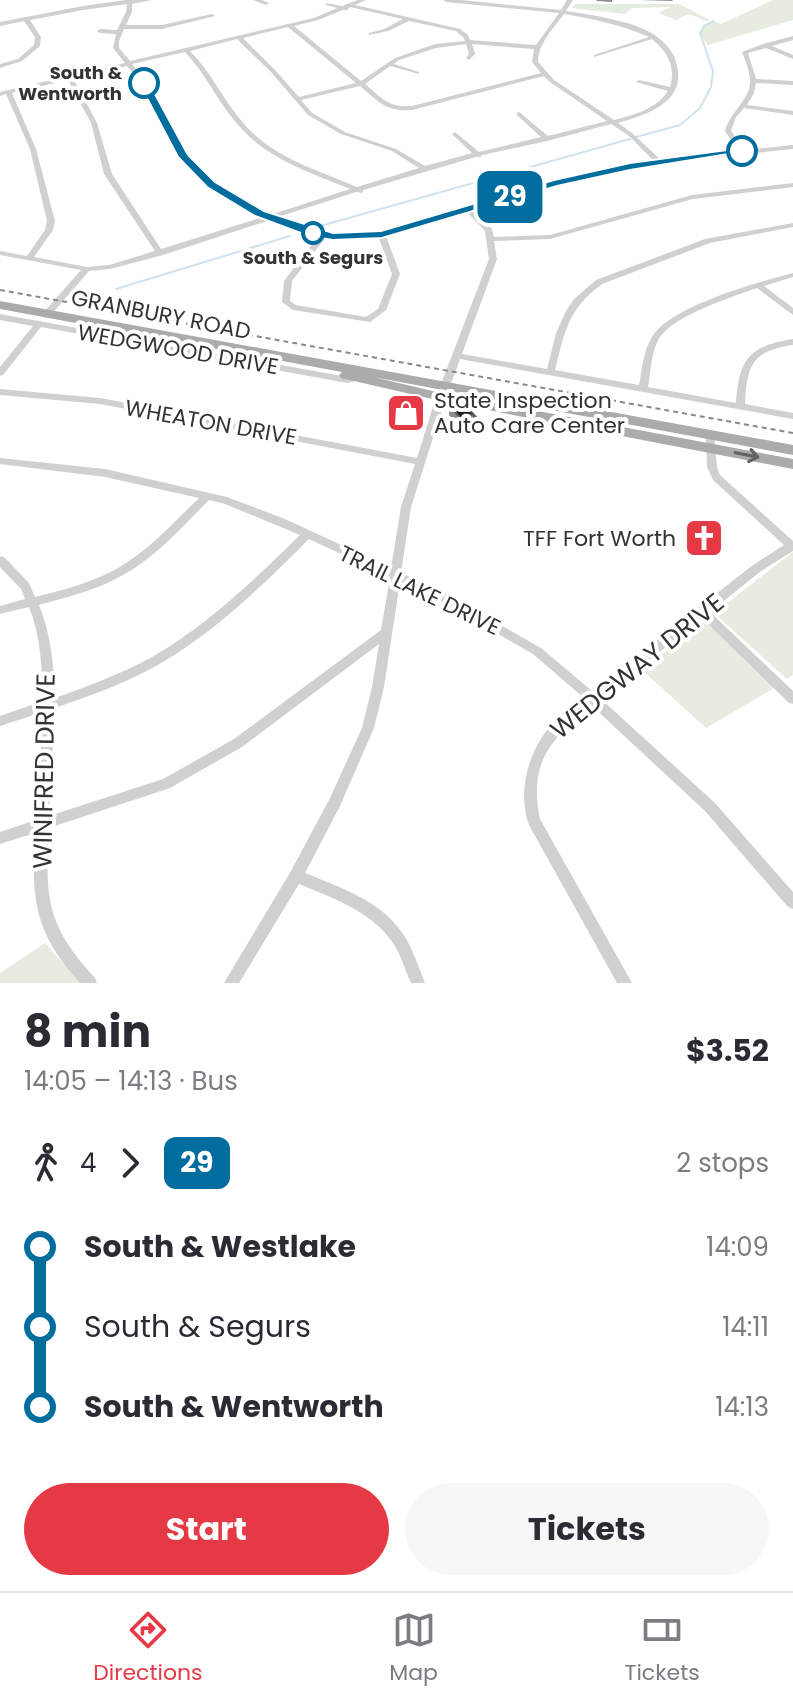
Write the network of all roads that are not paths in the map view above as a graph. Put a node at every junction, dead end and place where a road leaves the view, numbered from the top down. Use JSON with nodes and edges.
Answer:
{"nodes":[{"id":1,"x":149,"y":0,"type":"edge"},
{"id":2,"x":256,"y":0,"type":"edge"},
{"id":3,"x":363,"y":0,"type":"edge"},
{"id":4,"x":446,"y":0,"type":"edge"},
{"id":5,"x":570,"y":0,"type":"edge"},
{"id":6,"x":130,"y":1,"type":"edge"},
{"id":7,"x":266,"y":3,"type":"dead end"},
{"id":8,"x":328,"y":4,"type":"dead end"},
{"id":9,"x":348,"y":7,"type":"junction"},
{"id":10,"x":564,"y":14,"type":"junction"},
{"id":11,"x":212,"y":16,"type":"dead end"},
{"id":12,"x":410,"y":18,"type":"junction"},
{"id":13,"x":26,"y":19,"type":"junction"},
{"id":14,"x":0,"y":24,"type":"edge"},
{"id":15,"x":290,"y":26,"type":"junction"},
{"id":16,"x":120,"y":29,"type":"junction"},
{"id":17,"x":100,"y":31,"type":"dead end"},
{"id":18,"x":371,"y":34,"type":"dead end"},
{"id":19,"x":654,"y":37,"type":"junction"},
{"id":20,"x":239,"y":38,"type":"junction"},
{"id":21,"x":793,"y":38,"type":"edge"},
{"id":22,"x":468,"y":42,"type":"junction"},
{"id":23,"x":765,"y":45,"type":"junction"},
{"id":24,"x":536,"y":47,"type":"junction"},
{"id":25,"x":186,"y":50,"type":"junction"},
{"id":26,"x":596,"y":56,"type":"dead end"},
{"id":27,"x":793,"y":57,"type":"edge"},
{"id":28,"x":469,"y":58,"type":"dead end"},
{"id":29,"x":128,"y":64,"type":"junction"},
{"id":30,"x":389,"y":64,"type":"junction"},
{"id":31,"x":0,"y":66,"type":"edge"},
{"id":32,"x":417,"y":73,"type":"dead end"},
{"id":33,"x":544,"y":74,"type":"junction"},
{"id":34,"x":70,"y":78,"type":"junction"},
{"id":35,"x":754,"y":81,"type":"junction"},
{"id":36,"x":639,"y":82,"type":"dead end"},
{"id":37,"x":793,"y":83,"type":"edge"},
{"id":38,"x":361,"y":84,"type":"junction"},
{"id":39,"x":673,"y":90,"type":"junction"},
{"id":40,"x":4,"y":93,"type":"edge"},
{"id":41,"x":297,"y":99,"type":"junction"},
{"id":42,"x":743,"y":106,"type":"junction"},
{"id":43,"x":793,"y":113,"type":"edge"},
{"id":44,"x":519,"y":114,"type":"dead end"},
{"id":45,"x":613,"y":122,"type":"junction"},
{"id":46,"x":455,"y":134,"type":"dead end"},
{"id":47,"x":547,"y":139,"type":"junction"},
{"id":48,"x":793,"y":147,"type":"edge"},
{"id":49,"x":742,"y":151,"type":"junction"},
{"id":50,"x":479,"y":156,"type":"junction"},
{"id":51,"x":659,"y":162,"type":"junction"},
{"id":52,"x":424,"y":168,"type":"junction"},
{"id":53,"x":793,"y":185,"type":"edge"},
{"id":54,"x":360,"y":191,"type":"junction"},
{"id":55,"x":469,"y":209,"type":"junction"},
{"id":56,"x":273,"y":219,"type":"junction"},
{"id":57,"x":793,"y":225,"type":"edge"},
{"id":58,"x":318,"y":234,"type":"junction"},
{"id":59,"x":382,"y":235,"type":"junction"},
{"id":60,"x":492,"y":239,"type":"junction"},
{"id":61,"x":0,"y":253,"type":"edge"},
{"id":62,"x":160,"y":253,"type":"junction"},
{"id":63,"x":29,"y":258,"type":"junction"},
{"id":64,"x":87,"y":269,"type":"junction"},
{"id":65,"x":793,"y":275,"type":"edge"},
{"id":66,"x":759,"y":286,"type":"junction"},
{"id":67,"x":0,"y":305,"type":"edge"},
{"id":68,"x":793,"y":312,"type":"edge"},
{"id":69,"x":0,"y":317,"type":"edge"},
{"id":70,"x":43,"y":319,"type":"junction"},
{"id":71,"x":793,"y":342,"type":"edge"},
{"id":72,"x":459,"y":356,"type":"junction"},
{"id":73,"x":315,"y":364,"type":"junction"},
{"id":74,"x":0,"y":373,"type":"edge"},
{"id":75,"x":550,"y":373,"type":"junction"},
{"id":76,"x":357,"y":378,"type":"junction"},
{"id":77,"x":414,"y":380,"type":"junction"},
{"id":78,"x":643,"y":390,"type":"junction"},
{"id":79,"x":443,"y":391,"type":"junction"},
{"id":80,"x":0,"y":392,"type":"edge"},
{"id":81,"x":740,"y":407,"type":"junction"},
{"id":82,"x":793,"y":416,"type":"edge"},
{"id":83,"x":711,"y":442,"type":"junction"},
{"id":84,"x":793,"y":450,"type":"edge"},
{"id":85,"x":0,"y":461,"type":"edge"},
{"id":86,"x":421,"y":462,"type":"junction"},
{"id":87,"x":793,"y":464,"type":"edge"},
{"id":88,"x":207,"y":496,"type":"junction"},
{"id":89,"x":307,"y":535,"type":"junction"},
{"id":90,"x":792,"y":546,"type":"edge"},
{"id":91,"x":0,"y":560,"type":"edge"},
{"id":92,"x":394,"y":575,"type":"junction"},
{"id":93,"x":35,"y":601,"type":"junction"},
{"id":94,"x":0,"y":610,"type":"edge"},
{"id":95,"x":704,"y":613,"type":"junction"},
{"id":96,"x":385,"y":633,"type":"junction"},
{"id":97,"x":593,"y":699,"type":"junction"},
{"id":98,"x":793,"y":699,"type":"edge"},
{"id":99,"x":47,"y":704,"type":"junction"},
{"id":100,"x":0,"y":721,"type":"edge"},
{"id":101,"x":43,"y":824,"type":"junction"},
{"id":102,"x":0,"y":838,"type":"edge"},
{"id":103,"x":296,"y":876,"type":"junction"},
{"id":104,"x":793,"y":902,"type":"edge"},
{"id":105,"x":90,"y":983,"type":"edge"},
{"id":106,"x":231,"y":983,"type":"edge"},
{"id":107,"x":418,"y":983,"type":"edge"},
{"id":108,"x":625,"y":983,"type":"edge"}],
"edges":[{"from":1,"to":6,"type":"street"},
{"from":2,"to":7,"type":"street"},
{"from":3,"to":9,"type":"street"},
{"from":4,"to":10,"type":"street"},
{"from":5,"to":10,"type":"street"},
{"from":6,"to":13,"type":"street"},
{"from":6,"to":16,"type":"street"},
{"from":8,"to":9,"type":"street"},
{"from":9,"to":12,"type":"street"},
{"from":9,"to":15,"type":"street"},
{"from":10,"to":19,"type":"street"},
{"from":10,"to":24,"type":"street"},
{"from":11,"to":16,"type":"street"},
{"from":12,"to":18,"type":"street"},
{"from":12,"to":22,"type":"street"},
{"from":13,"to":14,"type":"street"},
{"from":13,"to":31,"type":"street"},
{"from":15,"to":20,"type":"street"},
{"from":15,"to":38,"type":"street"},
{"from":16,"to":17,"type":"street"},
{"from":16,"to":29,"type":"street"},
{"from":19,"to":26,"type":"street"},
{"from":19,"to":39,"type":"street"},
{"from":20,"to":25,"type":"street"},
{"from":20,"to":41,"type":"street"},
{"from":21,"to":23,"type":"street"},
{"from":22,"to":24,"type":"street"},
{"from":22,"to":28,"type":"street"},
{"from":22,"to":30,"type":"street"},
{"from":23,"to":27,"type":"street"},
{"from":23,"to":35,"type":"street"},
{"from":24,"to":33,"type":"street"},
{"from":25,"to":29,"type":"street"},
{"from":25,"to":54,"type":"street"},
{"from":29,"to":34,"type":"street"},
{"from":29,"to":56,"type":"street"},
{"from":30,"to":32,"type":"street"},
{"from":30,"to":38,"type":"street"},
{"from":33,"to":38,"type":"street"},
{"from":33,"to":45,"type":"street"},
{"from":34,"to":40,"type":"street"},
{"from":34,"to":62,"type":"street"},
{"from":35,"to":37,"type":"street"},
{"from":35,"to":42,"type":"street"},
{"from":36,"to":39,"type":"street"},
{"from":38,"to":41,"type":"street"},
{"from":39,"to":45,"type":"street"},
{"from":40,"to":63,"type":"street"},
{"from":41,"to":52,"type":"street"},
{"from":42,"to":43,"type":"street"},
{"from":42,"to":49,"type":"street"},
{"from":44,"to":47,"type":"street"},
{"from":45,"to":47,"type":"street"},
{"from":45,"to":51,"type":"street"},
{"from":46,"to":50,"type":"street"},
{"from":47,"to":50,"type":"street"},
{"from":48,"to":49,"type":"street"},
{"from":49,"to":51,"type":"street"},
{"from":50,"to":52,"type":"street"},
{"from":51,"to":55,"type":"street"},
{"from":52,"to":54,"type":"street"},
{"from":53,"to":60,"type":"street"},
{"from":54,"to":56,"type":"street"},
{"from":55,"to":59,"type":"street"},
{"from":55,"to":60,"type":"street"},
{"from":56,"to":58,"type":"street"},
{"from":56,"to":62,"type":"street"},
{"from":57,"to":75,"type":"street"},
{"from":58,"to":59,"type":"street"},
{"from":58,"to":59,"type":"street"},
{"from":60,"to":72,"type":"street"},
{"from":61,"to":63,"type":"street"},
{"from":62,"to":64,"type":"street"},
{"from":63,"to":64,"type":"street"},
{"from":64,"to":70,"type":"street"},
{"from":65,"to":66,"type":"street"},
{"from":66,"to":68,"type":"street"},
{"from":66,"to":78,"type":"street"},
{"from":67,"to":70,"type":"main road","name":"GRANBURY ROAD"},
{"from":69,"to":70,"type":"street","name":"WEDGWOOD DRIVE"},
{"from":70,"to":73,"type":"main road","name":"GRANBURY ROAD"},
{"from":70,"to":74,"type":"street"},
{"from":70,"to":76,"type":"street","name":"WEDGWOOD DRIVE"},
{"from":71,"to":81,"type":"street"},
{"from":72,"to":75,"type":"street"},
{"from":72,"to":79,"type":"street"},
{"from":73,"to":76,"type":"main road","name":"GRANBURY ROAD"},
{"from":73,"to":77,"type":"main road","name":"GRANBURY ROAD"},
{"from":75,"to":78,"type":"street"},
{"from":76,"to":77,"type":"main road"},
{"from":76,"to":79,"type":"main road","name":"GRANBURY ROAD"},
{"from":77,"to":79,"type":"main road","name":"GRANBURY ROAD"},
{"from":78,"to":81,"type":"street"},
{"from":79,"to":83,"type":"main road","name":"GRANBURY ROAD"},
{"from":79,"to":86,"type":"street"},
{"from":80,"to":86,"type":"street","name":"WHEATON DRIVE"},
{"from":81,"to":82,"type":"street"},
{"from":83,"to":84,"type":"main road","name":"GRANBURY ROAD"},
{"from":83,"to":87,"type":"main road","name":"GRANBURY ROAD","one_way":true},
{"from":83,"to":90,"type":"street"},
{"from":85,"to":88,"type":"street","name":"TRAIL LAKE DRIVE"},
{"from":86,"to":92,"type":"street"},
{"from":88,"to":89,"type":"street","name":"TRAIL LAKE DRIVE"},
{"from":88,"to":93,"type":"street"},
{"from":89,"to":92,"type":"street","name":"TRAIL LAKE DRIVE"},
{"from":89,"to":99,"type":"street"},
{"from":90,"to":95,"type":"street","name":"WEDGWAY DRIVE"},
{"from":91,"to":93,"type":"street","name":"WINIFRED DRIVE"},
{"from":92,"to":96,"type":"street"},
{"from":92,"to":97,"type":"street","name":"TRAIL LAKE DRIVE"},
{"from":93,"to":94,"type":"street"},
{"from":93,"to":99,"type":"street","name":"WINIFRED DRIVE"},
{"from":95,"to":97,"type":"street","name":"WEDGWAY DRIVE"},
{"from":95,"to":98,"type":"street"},
{"from":96,"to":101,"type":"street"},
{"from":96,"to":103,"type":"street"},
{"from":97,"to":104,"type":"street","name":"TRAIL LAKE DRIVE"},
{"from":97,"to":108,"type":"street","name":"WEDGWAY DRIVE"},
{"from":99,"to":100,"type":"street"},
{"from":99,"to":101,"type":"street","name":"WINIFRED DRIVE"},
{"from":101,"to":102,"type":"street"},
{"from":101,"to":105,"type":"street","name":"WINIFRED DRIVE"},
{"from":103,"to":106,"type":"street"},
{"from":103,"to":107,"type":"street"}]}
